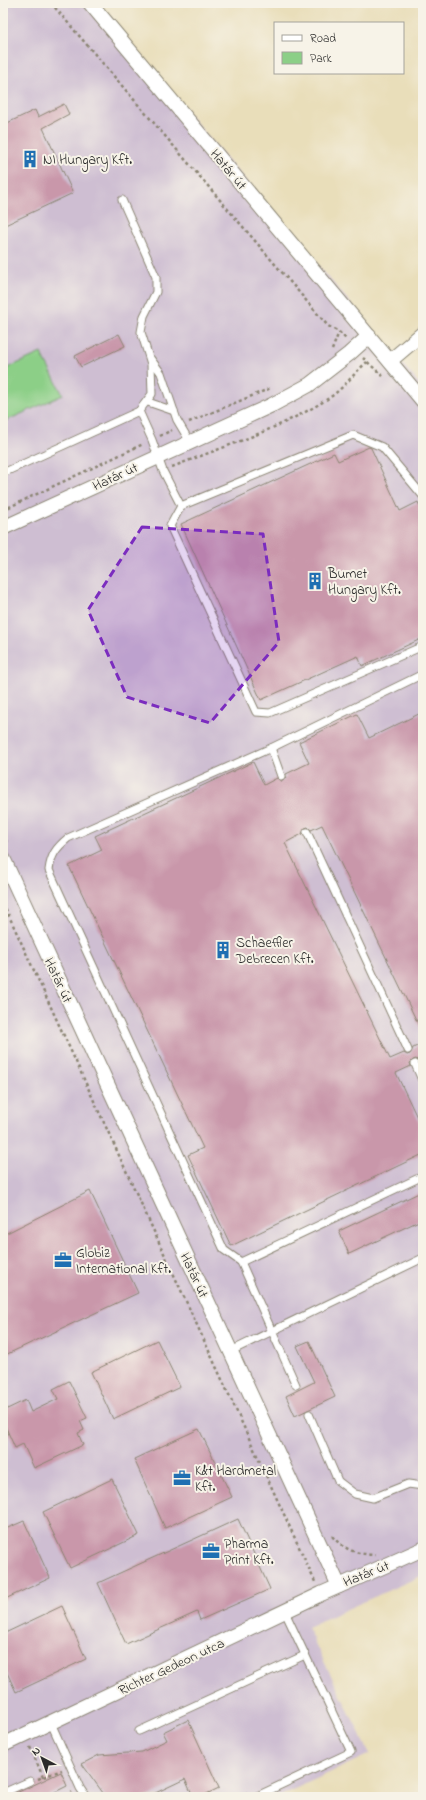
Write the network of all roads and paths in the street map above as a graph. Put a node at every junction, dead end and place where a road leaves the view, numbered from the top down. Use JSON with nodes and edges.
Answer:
{"nodes":[{"id":1,"x":51,"y":3,"type":"edge"},
{"id":2,"x":90,"y":3,"type":"edge"},
{"id":3,"x":122,"y":200,"type":"dead end"},
{"id":4,"x":339,"y":332,"type":"dead end"},
{"id":5,"x":423,"y":334,"type":"edge"},
{"id":6,"x":369,"y":336,"type":"junction"},
{"id":7,"x":149,"y":356,"type":"junction"},
{"id":8,"x":390,"y":361,"type":"junction"},
{"id":9,"x":423,"y":401,"type":"edge"},
{"id":10,"x":148,"y":402,"type":"junction"},
{"id":11,"x":139,"y":411,"type":"junction"},
{"id":12,"x":174,"y":411,"type":"junction"},
{"id":13,"x":190,"y":442,"type":"junction"},
{"id":14,"x":158,"y":456,"type":"junction"},
{"id":15,"x":3,"y":473,"type":"edge"},
{"id":16,"x":423,"y":496,"type":"edge"},
{"id":17,"x":181,"y":506,"type":"junction"},
{"id":18,"x":3,"y":528,"type":"edge"},
{"id":19,"x":423,"y":646,"type":"edge"},
{"id":20,"x":423,"y":674,"type":"edge"},
{"id":21,"x":271,"y":748,"type":"junction"},
{"id":22,"x":281,"y":776,"type":"dead end"},
{"id":23,"x":307,"y":832,"type":"dead end"},
{"id":24,"x":3,"y":834,"type":"edge"},
{"id":25,"x":6,"y":853,"type":"edge"},
{"id":26,"x":3,"y":903,"type":"edge"},
{"id":27,"x":408,"y":1050,"type":"dead end"},
{"id":28,"x":415,"y":1064,"type":"dead end"},
{"id":29,"x":423,"y":1082,"type":"edge"},
{"id":30,"x":423,"y":1176,"type":"edge"},
{"id":31,"x":423,"y":1258,"type":"edge"},
{"id":32,"x":242,"y":1262,"type":"junction"},
{"id":33,"x":273,"y":1332,"type":"junction"},
{"id":34,"x":230,"y":1351,"type":"junction"},
{"id":35,"x":296,"y":1385,"type":"dead end"},
{"id":36,"x":309,"y":1414,"type":"dead end"},
{"id":37,"x":423,"y":1486,"type":"edge"},
{"id":38,"x":330,"y":1534,"type":"dead end"},
{"id":39,"x":423,"y":1549,"type":"edge"},
{"id":40,"x":379,"y":1555,"type":"dead end"},
{"id":41,"x":339,"y":1586,"type":"junction"},
{"id":42,"x":321,"y":1594,"type":"junction"},
{"id":43,"x":285,"y":1612,"type":"junction"},
{"id":44,"x":305,"y":1655,"type":"junction"},
{"id":45,"x":51,"y":1723,"type":"junction"},
{"id":46,"x":139,"y":1731,"type":"dead end"},
{"id":47,"x":3,"y":1745,"type":"edge"},
{"id":48,"x":30,"y":1746,"type":"dead end"},
{"id":49,"x":43,"y":1777,"type":"dead end"},
{"id":50,"x":30,"y":1781,"type":"dead end"},
{"id":51,"x":3,"y":1793,"type":"edge"},
{"id":52,"x":86,"y":1797,"type":"edge"},
{"id":53,"x":255,"y":1797,"type":"edge"}],
"edges":[{"from":1,"to":4,"type":"path"},
{"from":2,"to":6,"type":"street","name":"Határ út"},
{"from":3,"to":7,"type":"lane"},
{"from":5,"to":8,"type":"street"},
{"from":6,"to":8,"type":"street","name":"Határ út"},
{"from":6,"to":13,"type":"street","name":"Határ út"},
{"from":7,"to":10,"type":"lane"},
{"from":7,"to":12,"type":"lane"},
{"from":8,"to":9,"type":"street","name":"Határ út"},
{"from":10,"to":11,"type":"lane"},
{"from":10,"to":12,"type":"lane"},
{"from":11,"to":14,"type":"lane"},
{"from":11,"to":15,"type":"lane"},
{"from":12,"to":13,"type":"lane"},
{"from":13,"to":14,"type":"street","name":"Határ út"},
{"from":14,"to":17,"type":"lane"},
{"from":14,"to":18,"type":"street","name":"Határ út"},
{"from":16,"to":17,"type":"lane"},
{"from":17,"to":19,"type":"lane"},
{"from":20,"to":21,"type":"lane"},
{"from":21,"to":22,"type":"lane"},
{"from":21,"to":32,"type":"lane"},
{"from":23,"to":27,"type":"lane"},
{"from":24,"to":25,"type":"path"},
{"from":25,"to":34,"type":"street","name":"Határ út"},
{"from":26,"to":42,"type":"path"},
{"from":28,"to":29,"type":"lane"},
{"from":30,"to":32,"type":"lane"},
{"from":31,"to":33,"type":"lane"},
{"from":32,"to":33,"type":"lane"},
{"from":33,"to":34,"type":"lane"},
{"from":33,"to":35,"type":"lane"},
{"from":34,"to":41,"type":"street","name":"Határ út"},
{"from":36,"to":37,"type":"lane"},
{"from":38,"to":40,"type":"path"},
{"from":39,"to":41,"type":"street","name":"Határ út"},
{"from":41,"to":42,"type":"street","name":"Richter Gedeon utca"},
{"from":42,"to":43,"type":"street","name":"Richter Gedeon utca"},
{"from":43,"to":44,"type":"lane"},
{"from":43,"to":45,"type":"street","name":"Richter Gedeon utca"},
{"from":44,"to":46,"type":"lane"},
{"from":44,"to":53,"type":"lane"},
{"from":45,"to":47,"type":"street","name":"Richter Gedeon utca"},
{"from":45,"to":52,"type":"lane"},
{"from":48,"to":49,"type":"path"},
{"from":50,"to":51,"type":"lane"}]}
